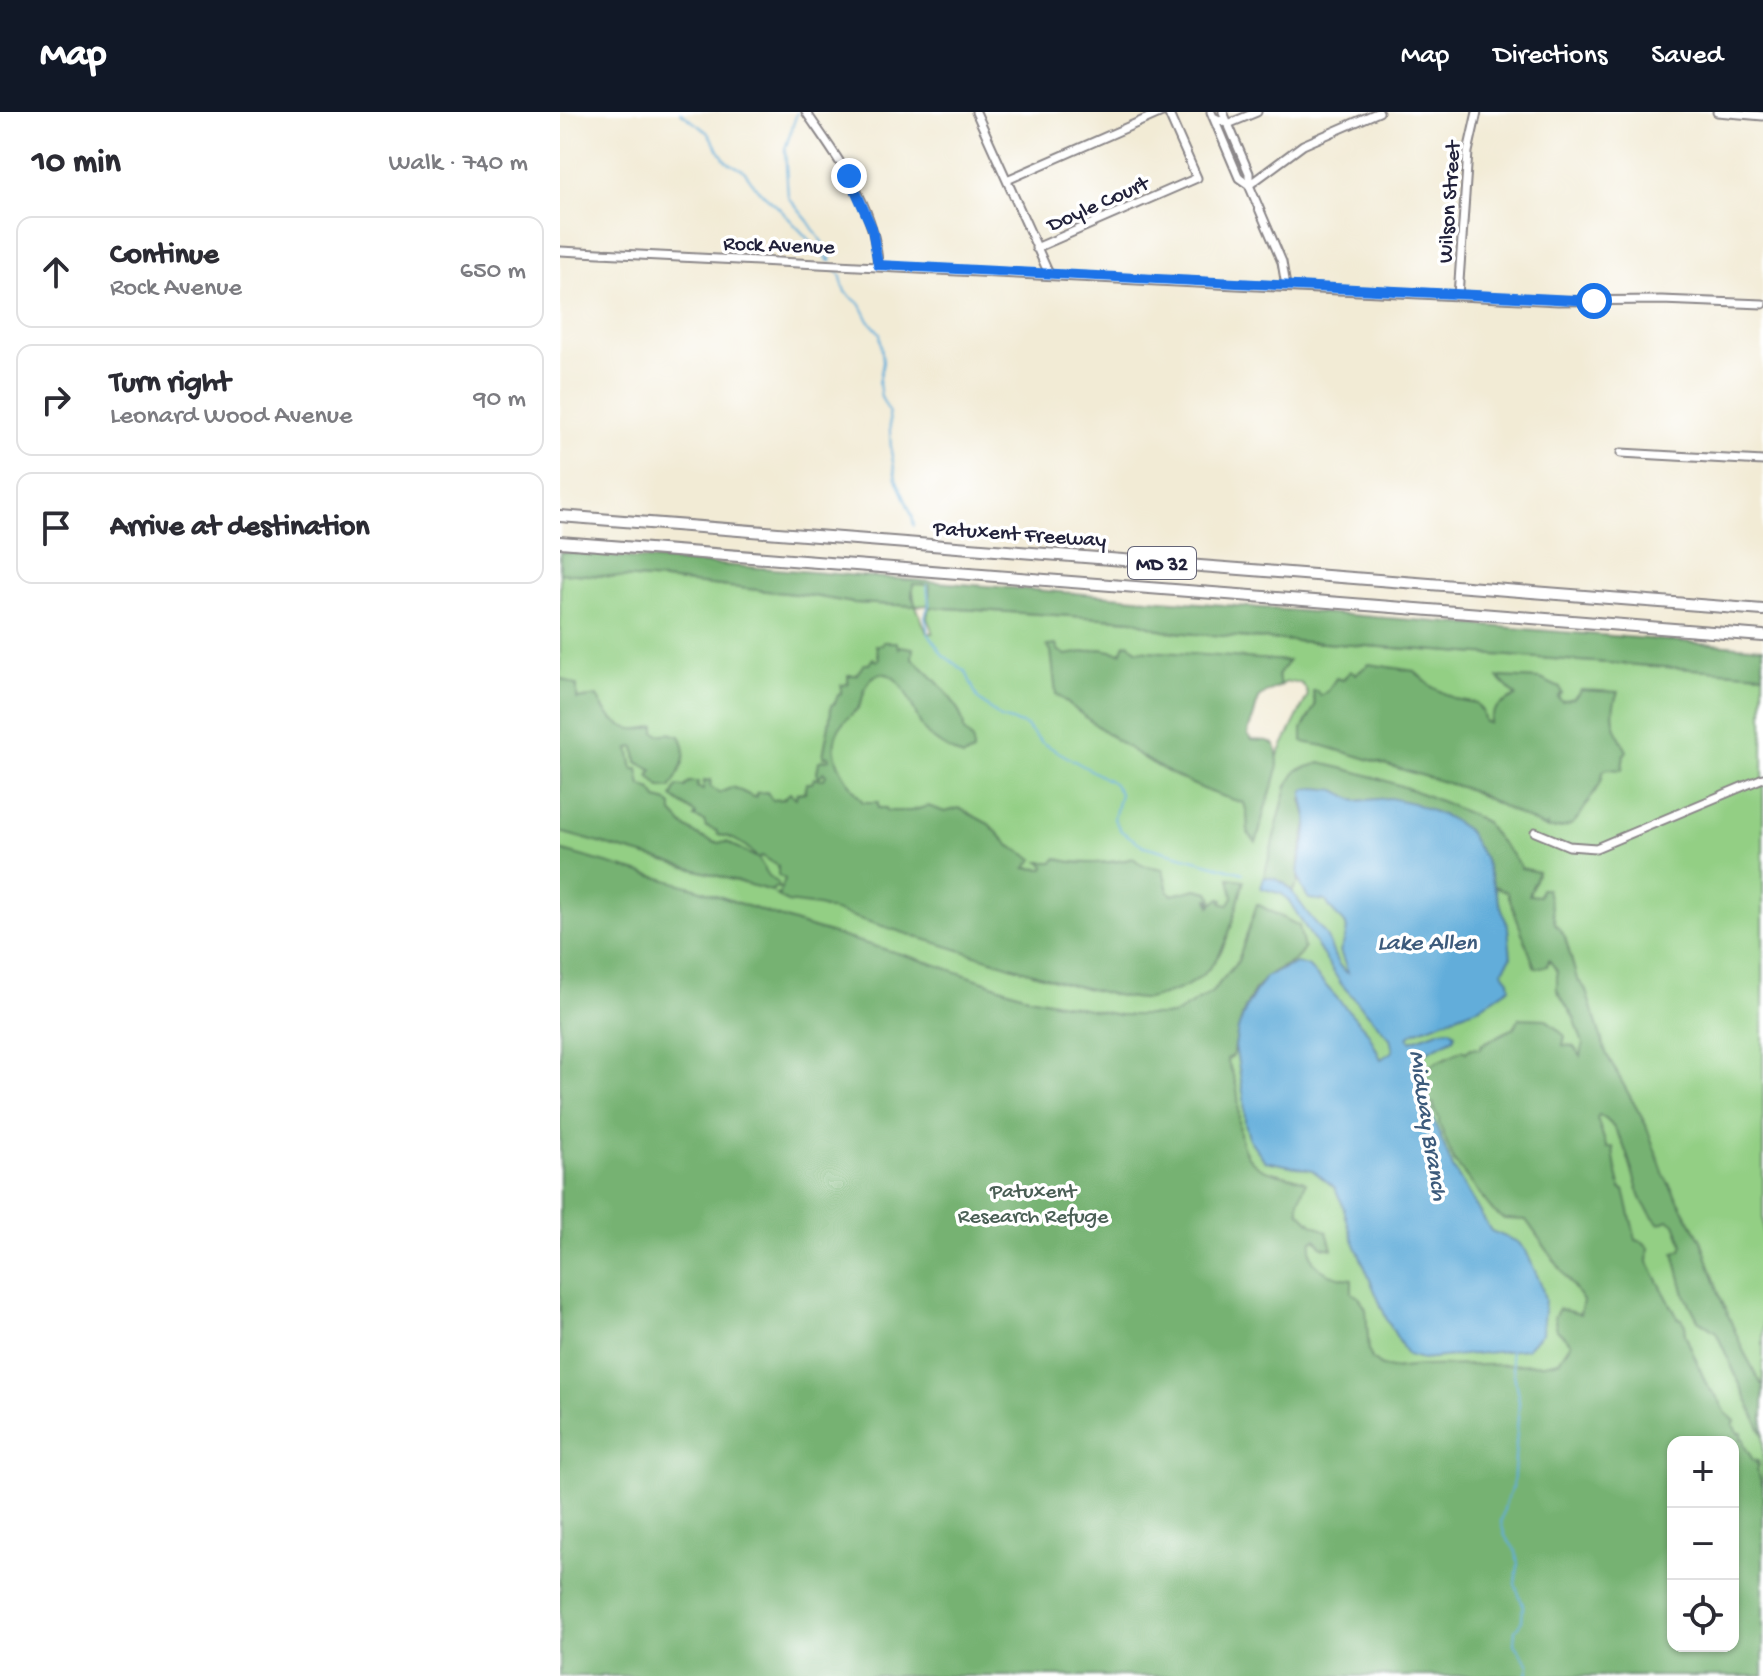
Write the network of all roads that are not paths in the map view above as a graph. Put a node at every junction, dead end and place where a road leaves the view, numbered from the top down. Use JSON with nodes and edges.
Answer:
{"nodes":[{"id":1,"x":806,"y":112,"type":"edge"},
{"id":2,"x":977,"y":112,"type":"edge"},
{"id":3,"x":1165,"y":112,"type":"edge"},
{"id":4,"x":1223,"y":112,"type":"edge"},
{"id":5,"x":1257,"y":112,"type":"edge"},
{"id":6,"x":1379,"y":112,"type":"edge"},
{"id":7,"x":1477,"y":112,"type":"edge"},
{"id":8,"x":1717,"y":112,"type":"edge"},
{"id":9,"x":1212,"y":115,"type":"edge"},
{"id":10,"x":1763,"y":116,"type":"edge"},
{"id":11,"x":1228,"y":124,"type":"junction"},
{"id":12,"x":1007,"y":180,"type":"junction"},
{"id":13,"x":1249,"y":185,"type":"junction"},
{"id":14,"x":1036,"y":248,"type":"junction"},
{"id":15,"x":560,"y":251,"type":"edge"},
{"id":16,"x":878,"y":265,"type":"junction"},
{"id":17,"x":1047,"y":270,"type":"junction"},
{"id":18,"x":1286,"y":286,"type":"junction"},
{"id":19,"x":1458,"y":296,"type":"junction"},
{"id":20,"x":1763,"y":304,"type":"edge"},
{"id":21,"x":1621,"y":453,"type":"dead end"},
{"id":22,"x":1763,"y":461,"type":"edge"},
{"id":23,"x":560,"y":516,"type":"edge"},
{"id":24,"x":560,"y":542,"type":"edge"},
{"id":25,"x":1763,"y":610,"type":"edge"},
{"id":26,"x":1763,"y":636,"type":"edge"},
{"id":27,"x":1763,"y":778,"type":"edge"},
{"id":28,"x":1535,"y":832,"type":"dead end"}],
"edges":[{"from":1,"to":16,"type":"street"},
{"from":2,"to":12,"type":"street"},
{"from":3,"to":12,"type":"street","name":"Doyle Court"},
{"from":3,"to":14,"type":"street","name":"Doyle Court"},
{"from":4,"to":11,"type":"street"},
{"from":5,"to":11,"type":"street"},
{"from":6,"to":13,"type":"street"},
{"from":7,"to":19,"type":"street","name":"Wilson Street"},
{"from":8,"to":10,"type":"street"},
{"from":9,"to":11,"type":"street"},
{"from":9,"to":13,"type":"street"},
{"from":11,"to":13,"type":"street"},
{"from":12,"to":14,"type":"street","name":"Doyle Court"},
{"from":13,"to":18,"type":"street"},
{"from":14,"to":17,"type":"street"},
{"from":15,"to":16,"type":"street","name":"Rock Avenue"},
{"from":16,"to":17,"type":"street","name":"Rock Avenue"},
{"from":17,"to":18,"type":"street","name":"Rock Avenue"},
{"from":18,"to":19,"type":"street","name":"Rock Avenue"},
{"from":19,"to":20,"type":"street","name":"Rock Avenue"},
{"from":21,"to":22,"type":"street"},
{"from":23,"to":25,"type":"highway","name":"Patuxent Freeway","number":"MD 32"},
{"from":24,"to":26,"type":"highway","name":"Patuxent Freeway","number":"MD 32"},
{"from":27,"to":28,"type":"street"}]}
